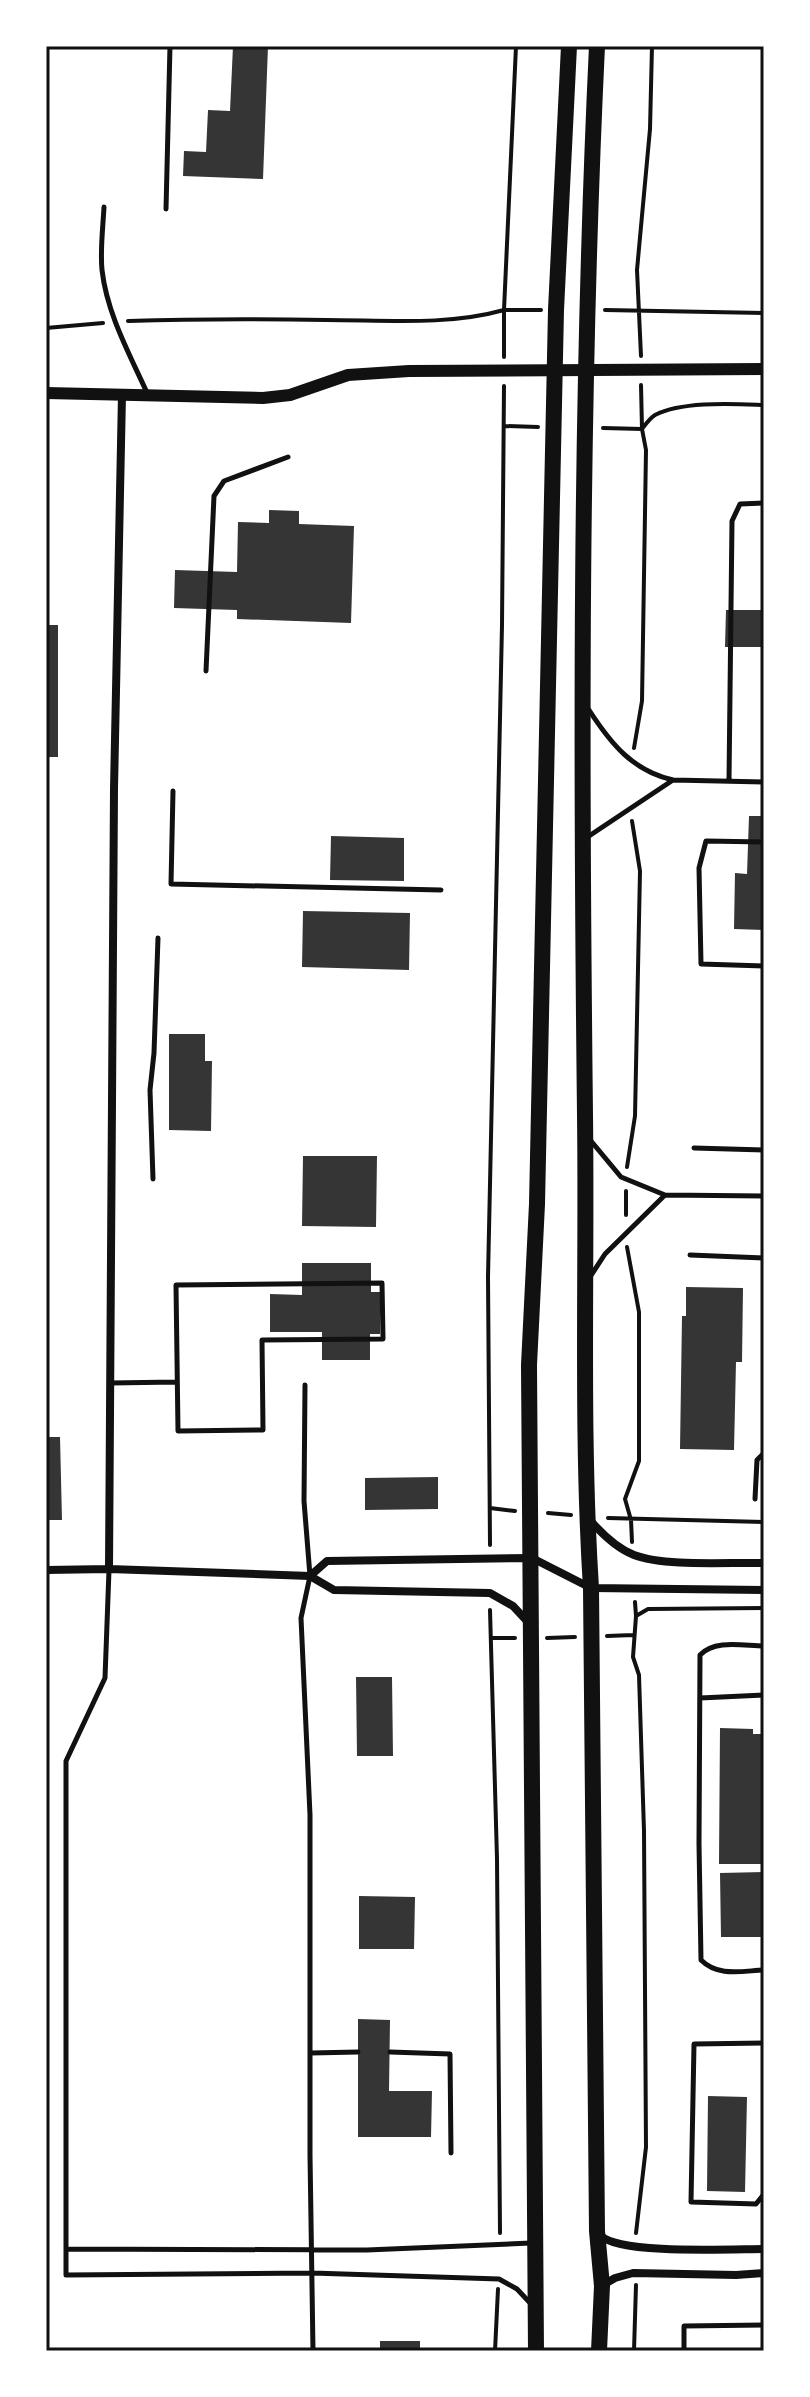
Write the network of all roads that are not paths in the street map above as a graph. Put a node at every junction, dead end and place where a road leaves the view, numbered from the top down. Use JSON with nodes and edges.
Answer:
{"nodes":[{"id":1,"x":170,"y":46,"type":"edge"},
{"id":2,"x":569,"y":46,"type":"edge"},
{"id":3,"x":597,"y":46,"type":"edge"},
{"id":4,"x":104,"y":207,"type":"dead end"},
{"id":5,"x":166,"y":209,"type":"dead end"},
{"id":6,"x":764,"y":369,"type":"edge"},
{"id":7,"x":587,"y":370,"type":"junction"},
{"id":8,"x":555,"y":371,"type":"junction"},
{"id":9,"x":46,"y":393,"type":"edge"},
{"id":10,"x":122,"y":395,"type":"junction"},
{"id":11,"x":148,"y":396,"type":"junction"},
{"id":12,"x":288,"y":457,"type":"dead end"},
{"id":13,"x":764,"y":503,"type":"edge"},
{"id":14,"x":206,"y":671,"type":"dead end"},
{"id":15,"x":582,"y":700,"type":"junction"},
{"id":16,"x":673,"y":780,"type":"junction"},
{"id":17,"x":729,"y":781,"type":"junction"},
{"id":18,"x":764,"y":782,"type":"edge"},
{"id":19,"x":173,"y":791,"type":"dead end"},
{"id":20,"x":582,"y":841,"type":"junction"},
{"id":21,"x":764,"y":842,"type":"edge"},
{"id":22,"x":441,"y":890,"type":"dead end"},
{"id":23,"x":158,"y":938,"type":"dead end"},
{"id":24,"x":764,"y":966,"type":"edge"},
{"id":25,"x":586,"y":1134,"type":"junction"},
{"id":26,"x":694,"y":1148,"type":"dead end"},
{"id":27,"x":764,"y":1150,"type":"edge"},
{"id":28,"x":153,"y":1179,"type":"dead end"},
{"id":29,"x":665,"y":1195,"type":"junction"},
{"id":30,"x":764,"y":1196,"type":"edge"},
{"id":31,"x":690,"y":1255,"type":"dead end"},
{"id":32,"x":764,"y":1258,"type":"edge"},
{"id":33,"x":587,"y":1281,"type":"junction"},
{"id":34,"x":178,"y":1382,"type":"junction"},
{"id":35,"x":110,"y":1383,"type":"junction"},
{"id":36,"x":305,"y":1385,"type":"dead end"},
{"id":37,"x":764,"y":1453,"type":"edge"},
{"id":38,"x":755,"y":1499,"type":"dead end"},
{"id":39,"x":586,"y":1516,"type":"junction"},
{"id":40,"x":532,"y":1558,"type":"junction"},
{"id":41,"x":764,"y":1563,"type":"edge"},
{"id":42,"x":109,"y":1569,"type":"junction"},
{"id":43,"x":46,"y":1570,"type":"edge"},
{"id":44,"x":310,"y":1576,"type":"junction"},
{"id":45,"x":591,"y":1588,"type":"junction"},
{"id":46,"x":764,"y":1590,"type":"edge"},
{"id":47,"x":533,"y":1634,"type":"junction"},
{"id":48,"x":764,"y":1646,"type":"edge"},
{"id":49,"x":764,"y":1695,"type":"edge"},
{"id":50,"x":700,"y":1698,"type":"junction"},
{"id":51,"x":764,"y":1970,"type":"edge"},
{"id":52,"x":764,"y":2043,"type":"edge"},
{"id":53,"x":358,"y":2052,"type":"dead end"},
{"id":54,"x":390,"y":2052,"type":"dead end"},
{"id":55,"x":311,"y":2053,"type":"junction"},
{"id":56,"x":451,"y":2153,"type":"dead end"},
{"id":57,"x":764,"y":2194,"type":"edge"},
{"id":58,"x":597,"y":2231,"type":"junction"},
{"id":59,"x":536,"y":2243,"type":"junction"},
{"id":60,"x":313,"y":2248,"type":"junction"},
{"id":61,"x":66,"y":2249,"type":"junction"},
{"id":62,"x":764,"y":2249,"type":"edge"},
{"id":63,"x":312,"y":2273,"type":"junction"},
{"id":64,"x":764,"y":2273,"type":"edge"},
{"id":65,"x":602,"y":2286,"type":"junction"},
{"id":66,"x":536,"y":2309,"type":"junction"},
{"id":67,"x":764,"y":2325,"type":"edge"},
{"id":68,"x":313,"y":2351,"type":"edge"},
{"id":69,"x":536,"y":2351,"type":"edge"},
{"id":70,"x":599,"y":2351,"type":"edge"},
{"id":71,"x":684,"y":2351,"type":"edge"}],
"edges":[{"from":1,"to":5,"type":"lane"},
{"from":2,"to":8,"type":"main road"},
{"from":3,"to":7,"type":"main road"},
{"from":4,"to":11,"type":"lane"},
{"from":6,"to":7,"type":"street"},
{"from":7,"to":8,"type":"street"},
{"from":7,"to":15,"type":"main road"},
{"from":8,"to":11,"type":"street"},
{"from":8,"to":40,"type":"main road"},
{"from":9,"to":10,"type":"street"},
{"from":10,"to":11,"type":"street"},
{"from":10,"to":35,"type":"street"},
{"from":12,"to":14,"type":"lane"},
{"from":13,"to":17,"type":"lane"},
{"from":15,"to":16,"type":"lane"},
{"from":15,"to":20,"type":"main road"},
{"from":16,"to":17,"type":"lane"},
{"from":16,"to":20,"type":"lane"},
{"from":17,"to":18,"type":"lane"},
{"from":19,"to":22,"type":"lane"},
{"from":20,"to":25,"type":"main road"},
{"from":21,"to":24,"type":"lane"},
{"from":23,"to":28,"type":"lane"},
{"from":25,"to":29,"type":"lane"},
{"from":25,"to":33,"type":"main road"},
{"from":26,"to":27,"type":"lane"},
{"from":29,"to":30,"type":"lane"},
{"from":29,"to":33,"type":"lane"},
{"from":31,"to":32,"type":"lane"},
{"from":33,"to":39,"type":"main road"},
{"from":34,"to":34,"type":"lane"},
{"from":34,"to":35,"type":"lane"},
{"from":35,"to":42,"type":"street"},
{"from":36,"to":44,"type":"lane"},
{"from":37,"to":38,"type":"lane"},
{"from":39,"to":41,"type":"street"},
{"from":39,"to":45,"type":"main road"},
{"from":40,"to":44,"type":"street"},
{"from":40,"to":45,"type":"street"},
{"from":40,"to":47,"type":"main road"},
{"from":42,"to":43,"type":"street"},
{"from":42,"to":44,"type":"street"},
{"from":42,"to":61,"type":"lane"},
{"from":44,"to":47,"type":"street"},
{"from":44,"to":55,"type":"lane"},
{"from":45,"to":46,"type":"street"},
{"from":45,"to":58,"type":"main road"},
{"from":47,"to":59,"type":"main road"},
{"from":48,"to":50,"type":"lane"},
{"from":49,"to":50,"type":"lane"},
{"from":50,"to":51,"type":"lane"},
{"from":52,"to":57,"type":"lane"},
{"from":53,"to":55,"type":"lane"},
{"from":54,"to":56,"type":"lane"},
{"from":55,"to":60,"type":"lane"},
{"from":58,"to":62,"type":"street"},
{"from":58,"to":65,"type":"main road"},
{"from":59,"to":60,"type":"lane"},
{"from":59,"to":66,"type":"main road"},
{"from":60,"to":61,"type":"lane"},
{"from":60,"to":63,"type":"lane"},
{"from":61,"to":63,"type":"lane"},
{"from":63,"to":66,"type":"lane"},
{"from":63,"to":68,"type":"lane"},
{"from":64,"to":65,"type":"street"},
{"from":65,"to":70,"type":"main road"},
{"from":66,"to":69,"type":"main road"},
{"from":67,"to":71,"type":"lane"}]}
